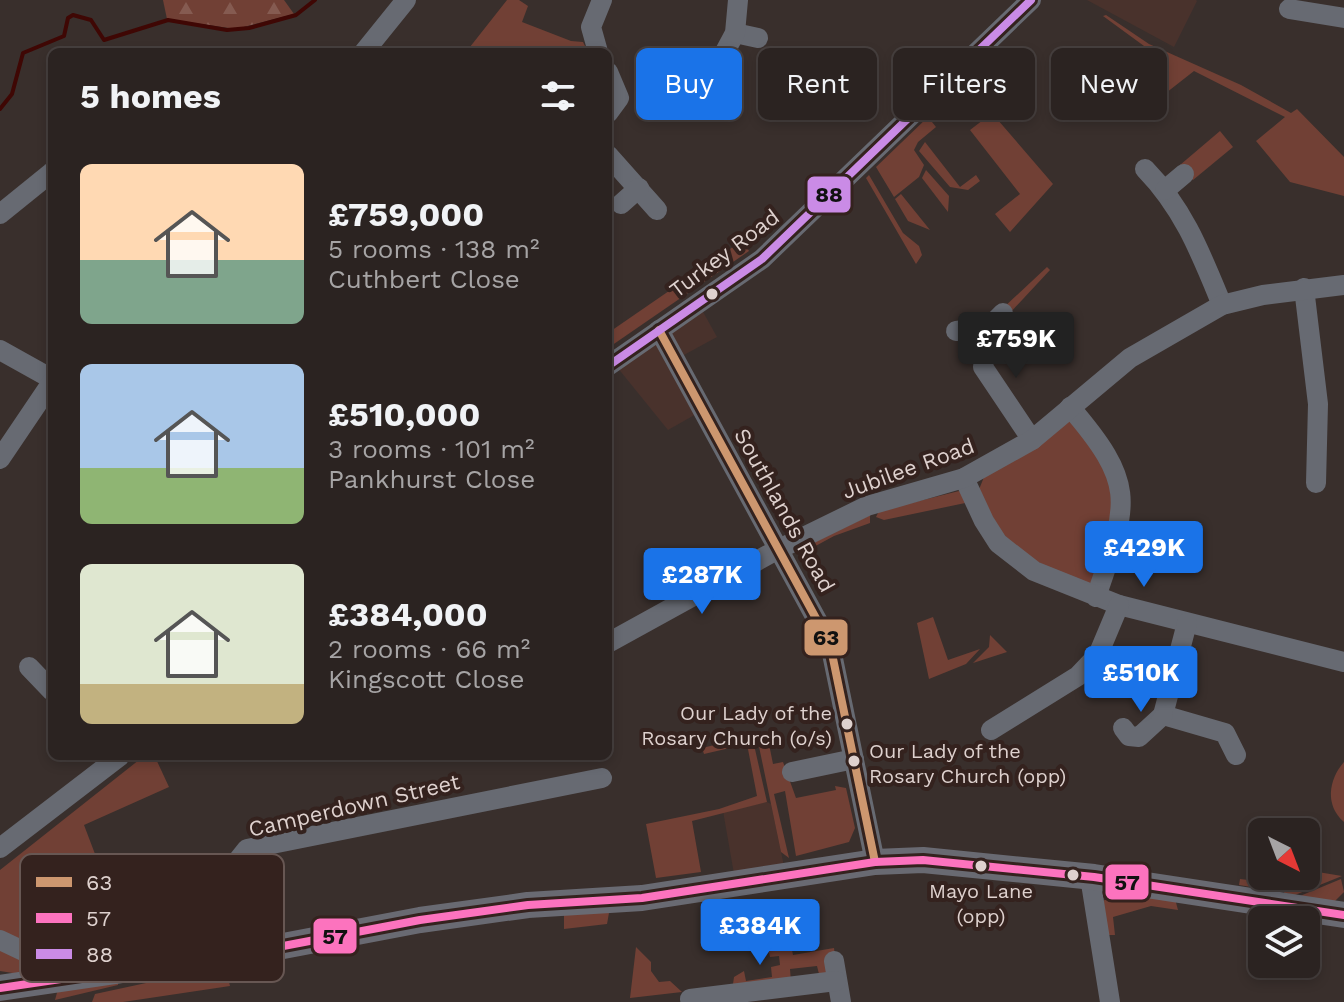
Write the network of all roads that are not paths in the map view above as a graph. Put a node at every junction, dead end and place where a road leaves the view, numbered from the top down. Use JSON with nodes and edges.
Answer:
{"nodes":[{"id":1,"x":406,"y":0,"type":"edge"},
{"id":2,"x":602,"y":0,"type":"edge"},
{"id":3,"x":738,"y":0,"type":"edge"},
{"id":4,"x":1031,"y":0,"type":"edge"},
{"id":5,"x":1289,"y":11,"type":"edge"},
{"id":6,"x":1344,"y":18,"type":"edge"},
{"id":7,"x":735,"y":33,"type":"junction"},
{"id":8,"x":758,"y":38,"type":"dead end"},
{"id":9,"x":367,"y":48,"type":"edge"},
{"id":10,"x":597,"y":48,"type":"edge"},
{"id":11,"x":727,"y":48,"type":"edge"},
{"id":12,"x":612,"y":81,"type":"edge"},
{"id":13,"x":612,"y":108,"type":"edge"},
{"id":14,"x":612,"y":159,"type":"edge"},
{"id":15,"x":1145,"y":169,"type":"dead end"},
{"id":16,"x":1184,"y":174,"type":"dead end"},
{"id":17,"x":48,"y":175,"type":"edge"},
{"id":18,"x":639,"y":188,"type":"junction"},
{"id":19,"x":1165,"y":190,"type":"junction"},
{"id":20,"x":621,"y":204,"type":"dead end"},
{"id":21,"x":657,"y":210,"type":"dead end"},
{"id":22,"x":0,"y":214,"type":"edge"},
{"id":23,"x":1344,"y":285,"type":"edge"},
{"id":24,"x":1304,"y":288,"type":"junction"},
{"id":25,"x":1222,"y":305,"type":"junction"},
{"id":26,"x":659,"y":330,"type":"junction"},
{"id":27,"x":956,"y":331,"type":"dead end"},
{"id":28,"x":0,"y":350,"type":"edge"},
{"id":29,"x":612,"y":363,"type":"edge"},
{"id":30,"x":48,"y":379,"type":"edge"},
{"id":31,"x":48,"y":387,"type":"edge"},
{"id":32,"x":1070,"y":407,"type":"junction"},
{"id":33,"x":1032,"y":440,"type":"junction"},
{"id":34,"x":0,"y":459,"type":"edge"},
{"id":35,"x":1311,"y":473,"type":"dead end"},
{"id":36,"x":964,"y":478,"type":"junction"},
{"id":37,"x":780,"y":550,"type":"junction"},
{"id":38,"x":1096,"y":597,"type":"junction"},
{"id":39,"x":1119,"y":605,"type":"junction"},
{"id":40,"x":1187,"y":623,"type":"junction"},
{"id":41,"x":612,"y":641,"type":"edge"},
{"id":42,"x":1344,"y":662,"type":"edge"},
{"id":43,"x":29,"y":667,"type":"dead end"},
{"id":44,"x":48,"y":687,"type":"edge"},
{"id":45,"x":1163,"y":715,"type":"junction"},
{"id":46,"x":1123,"y":728,"type":"dead end"},
{"id":47,"x":991,"y":730,"type":"dead end"},
{"id":48,"x":1236,"y":755,"type":"dead end"},
{"id":49,"x":854,"y":759,"type":"junction"},
{"id":50,"x":112,"y":760,"type":"edge"},
{"id":51,"x":792,"y":772,"type":"dead end"},
{"id":52,"x":602,"y":778,"type":"dead end"},
{"id":53,"x":0,"y":848,"type":"edge"},
{"id":54,"x":243,"y":854,"type":"edge"},
{"id":55,"x":875,"y":862,"type":"junction"},
{"id":56,"x":1090,"y":877,"type":"junction"},
{"id":57,"x":1344,"y":915,"type":"edge"},
{"id":58,"x":0,"y":940,"type":"edge"},
{"id":59,"x":284,"y":946,"type":"edge"},
{"id":60,"x":20,"y":949,"type":"edge"},
{"id":61,"x":98,"y":982,"type":"edge"},
{"id":62,"x":0,"y":988,"type":"edge"},
{"id":63,"x":42,"y":993,"type":"edge"},
{"id":64,"x":690,"y":999,"type":"dead end"},
{"id":65,"x":716,"y":999,"type":"edge"},
{"id":66,"x":841,"y":1002,"type":"edge"},
{"id":67,"x":1110,"y":1002,"type":"edge"}],
"edges":[{"from":1,"to":9,"type":"street"},
{"from":2,"to":10,"type":"street"},
{"from":3,"to":7,"type":"street"},
{"from":4,"to":26,"type":"street","name":"Turkey Road"},
{"from":5,"to":6,"type":"street"},
{"from":7,"to":8,"type":"street"},
{"from":7,"to":11,"type":"street"},
{"from":12,"to":13,"type":"street"},
{"from":14,"to":18,"type":"street"},
{"from":15,"to":19,"type":"street"},
{"from":16,"to":19,"type":"street"},
{"from":17,"to":22,"type":"street"},
{"from":18,"to":20,"type":"street"},
{"from":18,"to":21,"type":"street"},
{"from":19,"to":25,"type":"street"},
{"from":23,"to":24,"type":"street","name":"Jubilee Road"},
{"from":24,"to":25,"type":"street","name":"Jubilee Road"},
{"from":24,"to":35,"type":"street"},
{"from":25,"to":32,"type":"street","name":"Jubilee Road"},
{"from":26,"to":29,"type":"street","name":"Turkey Road"},
{"from":26,"to":37,"type":"street","name":"Southlands Road"},
{"from":27,"to":33,"type":"street"},
{"from":28,"to":30,"type":"street"},
{"from":31,"to":34,"type":"street"},
{"from":32,"to":33,"type":"street","name":"Jubilee Road"},
{"from":32,"to":38,"type":"street"},
{"from":33,"to":36,"type":"street","name":"Jubilee Road"},
{"from":36,"to":37,"type":"street","name":"Jubilee Road"},
{"from":36,"to":38,"type":"street"},
{"from":37,"to":41,"type":"street","name":"Jubilee Road"},
{"from":37,"to":49,"type":"street","name":"Southlands Road"},
{"from":38,"to":39,"type":"street"},
{"from":39,"to":40,"type":"street"},
{"from":39,"to":47,"type":"street"},
{"from":40,"to":42,"type":"street"},
{"from":40,"to":45,"type":"street"},
{"from":43,"to":44,"type":"street"},
{"from":45,"to":46,"type":"street"},
{"from":45,"to":48,"type":"street"},
{"from":49,"to":51,"type":"street"},
{"from":49,"to":55,"type":"street","name":"Southlands Road"},
{"from":50,"to":53,"type":"street"},
{"from":52,"to":54,"type":"street","name":"Camperdown Street"},
{"from":55,"to":56,"type":"main road"},
{"from":55,"to":59,"type":"main road"},
{"from":56,"to":57,"type":"main road"},
{"from":56,"to":67,"type":"street"},
{"from":58,"to":60,"type":"street"},
{"from":61,"to":63,"type":"main road"},
{"from":62,"to":63,"type":"main road"},
{"from":64,"to":65,"type":"street"},
{"from":65,"to":66,"type":"street"}]}
